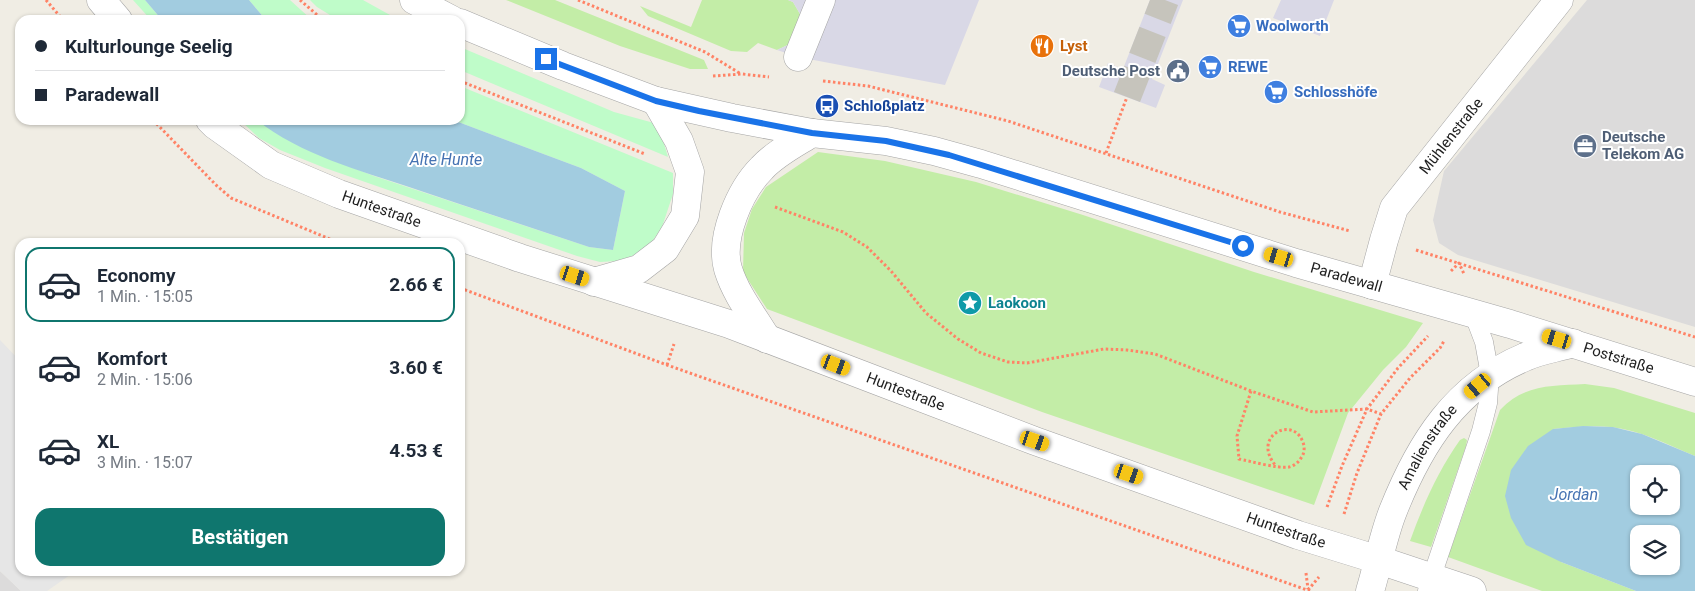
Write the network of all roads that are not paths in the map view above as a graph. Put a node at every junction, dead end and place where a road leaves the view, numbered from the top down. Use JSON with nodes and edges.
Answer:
{"nodes":[{"id":1,"x":101,"y":0,"type":"edge"},
{"id":2,"x":414,"y":0,"type":"edge"},
{"id":3,"x":820,"y":0,"type":"edge"},
{"id":4,"x":1559,"y":0,"type":"edge"},
{"id":5,"x":114,"y":15,"type":"edge"},
{"id":6,"x":442,"y":15,"type":"edge"},
{"id":7,"x":465,"y":25,"type":"edge"},
{"id":8,"x":798,"y":57,"type":"dead end"},
{"id":9,"x":656,"y":101,"type":"junction"},
{"id":10,"x":215,"y":125,"type":"edge"},
{"id":11,"x":812,"y":133,"type":"junction"},
{"id":12,"x":463,"y":238,"type":"edge"},
{"id":13,"x":465,"y":239,"type":"edge"},
{"id":14,"x":594,"y":282,"type":"junction"},
{"id":15,"x":1372,"y":286,"type":"junction"},
{"id":16,"x":1465,"y":311,"type":"junction"},
{"id":17,"x":767,"y":340,"type":"junction"},
{"id":18,"x":1573,"y":343,"type":"junction"},
{"id":19,"x":1490,"y":376,"type":"junction"},
{"id":20,"x":1695,"y":382,"type":"edge"},
{"id":21,"x":1379,"y":560,"type":"junction"},
{"id":22,"x":1429,"y":584,"type":"edge"},
{"id":23,"x":1370,"y":591,"type":"edge"},
{"id":24,"x":1472,"y":591,"type":"edge"}],
"edges":[{"from":1,"to":5,"type":"street"},
{"from":2,"to":6,"type":"street"},
{"from":3,"to":8,"type":"street"},
{"from":4,"to":15,"type":"street","name":"Mühlenstraße"},
{"from":7,"to":9,"type":"street","name":"Paradewall"},
{"from":9,"to":11,"type":"street","name":"Paradewall"},
{"from":9,"to":14,"type":"street"},
{"from":10,"to":12,"type":"street","name":"Huntestraße"},
{"from":11,"to":15,"type":"street","name":"Paradewall"},
{"from":11,"to":17,"type":"street"},
{"from":13,"to":14,"type":"street","name":"Huntestraße"},
{"from":14,"to":17,"type":"street","name":"Huntestraße"},
{"from":15,"to":16,"type":"street","name":"Paradewall"},
{"from":16,"to":18,"type":"street","name":"Poststraße"},
{"from":16,"to":19,"type":"lane"},
{"from":17,"to":21,"type":"street","name":"Huntestraße"},
{"from":18,"to":19,"type":"street","name":"Amalienstraße"},
{"from":18,"to":20,"type":"street","name":"Poststraße"},
{"from":19,"to":21,"type":"street","name":"Amalienstraße"},
{"from":19,"to":22,"type":"lane"},
{"from":21,"to":22,"type":"street","name":"Huntestraße"},
{"from":21,"to":23,"type":"street","name":"Amalienstraße"},
{"from":22,"to":24,"type":"street","name":"Huntestraße"}]}
